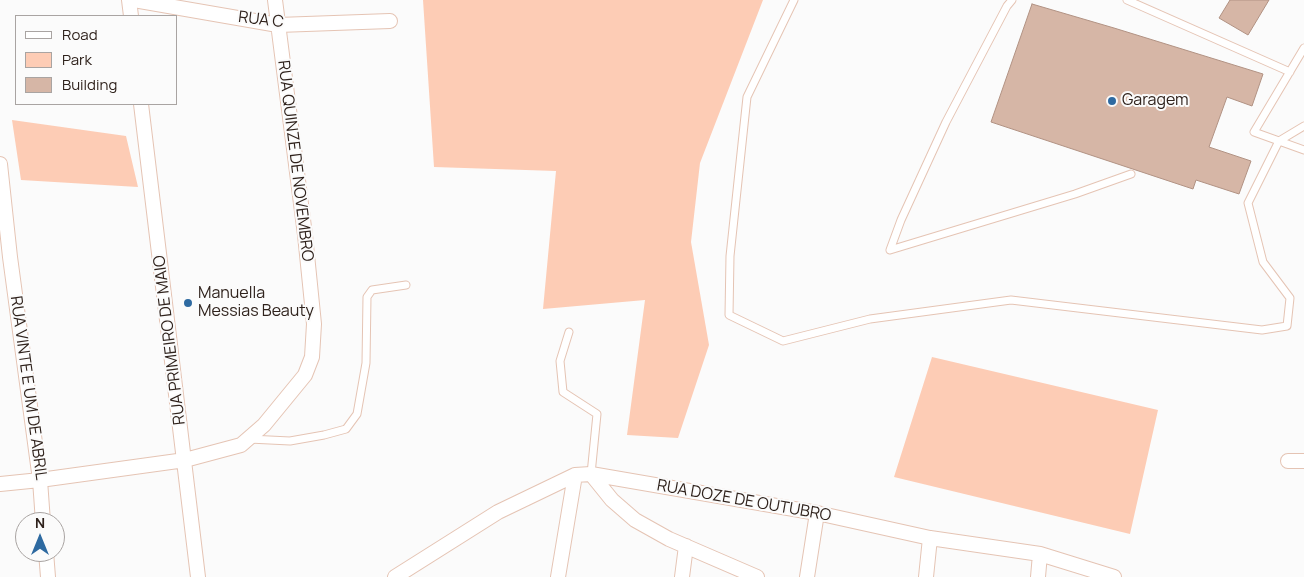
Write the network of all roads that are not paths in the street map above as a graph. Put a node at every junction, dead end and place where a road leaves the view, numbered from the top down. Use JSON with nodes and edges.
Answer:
{"nodes":[{"id":1,"x":129,"y":0,"type":"edge"},
{"id":2,"x":134,"y":0,"type":"edge"},
{"id":3,"x":275,"y":0,"type":"edge"},
{"id":4,"x":794,"y":0,"type":"edge"},
{"id":5,"x":1012,"y":0,"type":"edge"},
{"id":6,"x":1127,"y":0,"type":"edge"},
{"id":7,"x":131,"y":15,"type":"edge"},
{"id":8,"x":390,"y":22,"type":"dead end"},
{"id":9,"x":278,"y":25,"type":"junction"},
{"id":10,"x":1304,"y":48,"type":"edge"},
{"id":11,"x":1290,"y":72,"type":"junction"},
{"id":12,"x":141,"y":105,"type":"edge"},
{"id":13,"x":1304,"y":126,"type":"edge"},
{"id":14,"x":1279,"y":141,"type":"junction"},
{"id":15,"x":1304,"y":150,"type":"edge"},
{"id":16,"x":0,"y":164,"type":"edge"},
{"id":17,"x":1131,"y":174,"type":"dead end"},
{"id":18,"x":406,"y":285,"type":"dead end"},
{"id":19,"x":568,"y":332,"type":"dead end"},
{"id":20,"x":245,"y":442,"type":"junction"},
{"id":21,"x":185,"y":460,"type":"junction"},
{"id":22,"x":1304,"y":460,"type":"edge"},
{"id":23,"x":1288,"y":461,"type":"dead end"},
{"id":24,"x":592,"y":474,"type":"junction"},
{"id":25,"x":575,"y":475,"type":"junction"},
{"id":26,"x":40,"y":480,"type":"junction"},
{"id":27,"x":0,"y":484,"type":"edge"},
{"id":28,"x":42,"y":512,"type":"edge"},
{"id":29,"x":816,"y":513,"type":"junction"},
{"id":30,"x":930,"y":538,"type":"junction"},
{"id":31,"x":686,"y":546,"type":"junction"},
{"id":32,"x":1040,"y":554,"type":"junction"},
{"id":33,"x":47,"y":562,"type":"edge"},
{"id":34,"x":48,"y":577,"type":"edge"},
{"id":35,"x":198,"y":577,"type":"edge"},
{"id":36,"x":395,"y":577,"type":"edge"},
{"id":37,"x":558,"y":577,"type":"edge"},
{"id":38,"x":682,"y":577,"type":"edge"},
{"id":39,"x":757,"y":577,"type":"edge"},
{"id":40,"x":807,"y":577,"type":"edge"},
{"id":41,"x":926,"y":577,"type":"edge"},
{"id":42,"x":1038,"y":577,"type":"edge"},
{"id":43,"x":1114,"y":577,"type":"edge"}],
"edges":[{"from":1,"to":7,"type":"street"},
{"from":2,"to":9,"type":"street","name":"RUA C"},
{"from":3,"to":9,"type":"street","name":"RUA QUINZE DE NOVEMBRO"},
{"from":4,"to":14,"type":"lane"},
{"from":5,"to":17,"type":"lane"},
{"from":6,"to":11,"type":"lane"},
{"from":8,"to":9,"type":"street","name":"RUA C"},
{"from":9,"to":20,"type":"street","name":"RUA QUINZE DE NOVEMBRO"},
{"from":10,"to":11,"type":"lane"},
{"from":11,"to":14,"type":"lane"},
{"from":12,"to":21,"type":"street","name":"RUA PRIMEIRO DE MAIO"},
{"from":13,"to":14,"type":"lane"},
{"from":14,"to":15,"type":"lane"},
{"from":16,"to":26,"type":"street","name":"RUA VINTE E UM DE ABRIL"},
{"from":18,"to":20,"type":"lane"},
{"from":19,"to":24,"type":"lane"},
{"from":20,"to":21,"type":"street"},
{"from":21,"to":26,"type":"street"},
{"from":21,"to":35,"type":"street","name":"RUA PRIMEIRO DE MAIO"},
{"from":22,"to":23,"type":"street"},
{"from":24,"to":25,"type":"street","name":"RUA DOZE DE OUTUBRO"},
{"from":24,"to":29,"type":"street","name":"RUA DOZE DE OUTUBRO"},
{"from":24,"to":31,"type":"street"},
{"from":25,"to":36,"type":"street","name":"RUA DOZE DE OUTUBRO"},
{"from":25,"to":37,"type":"street"},
{"from":26,"to":27,"type":"street"},
{"from":26,"to":28,"type":"street","name":"RUA VINTE E UM DE ABRIL"},
{"from":29,"to":30,"type":"street","name":"RUA DOZE DE OUTUBRO"},
{"from":29,"to":40,"type":"street"},
{"from":30,"to":32,"type":"street","name":"RUA DOZE DE OUTUBRO"},
{"from":30,"to":41,"type":"street"},
{"from":31,"to":38,"type":"street"},
{"from":31,"to":39,"type":"street"},
{"from":32,"to":42,"type":"street"},
{"from":32,"to":43,"type":"street","name":"RUA DOZE DE OUTUBRO"},
{"from":33,"to":34,"type":"street"}]}
